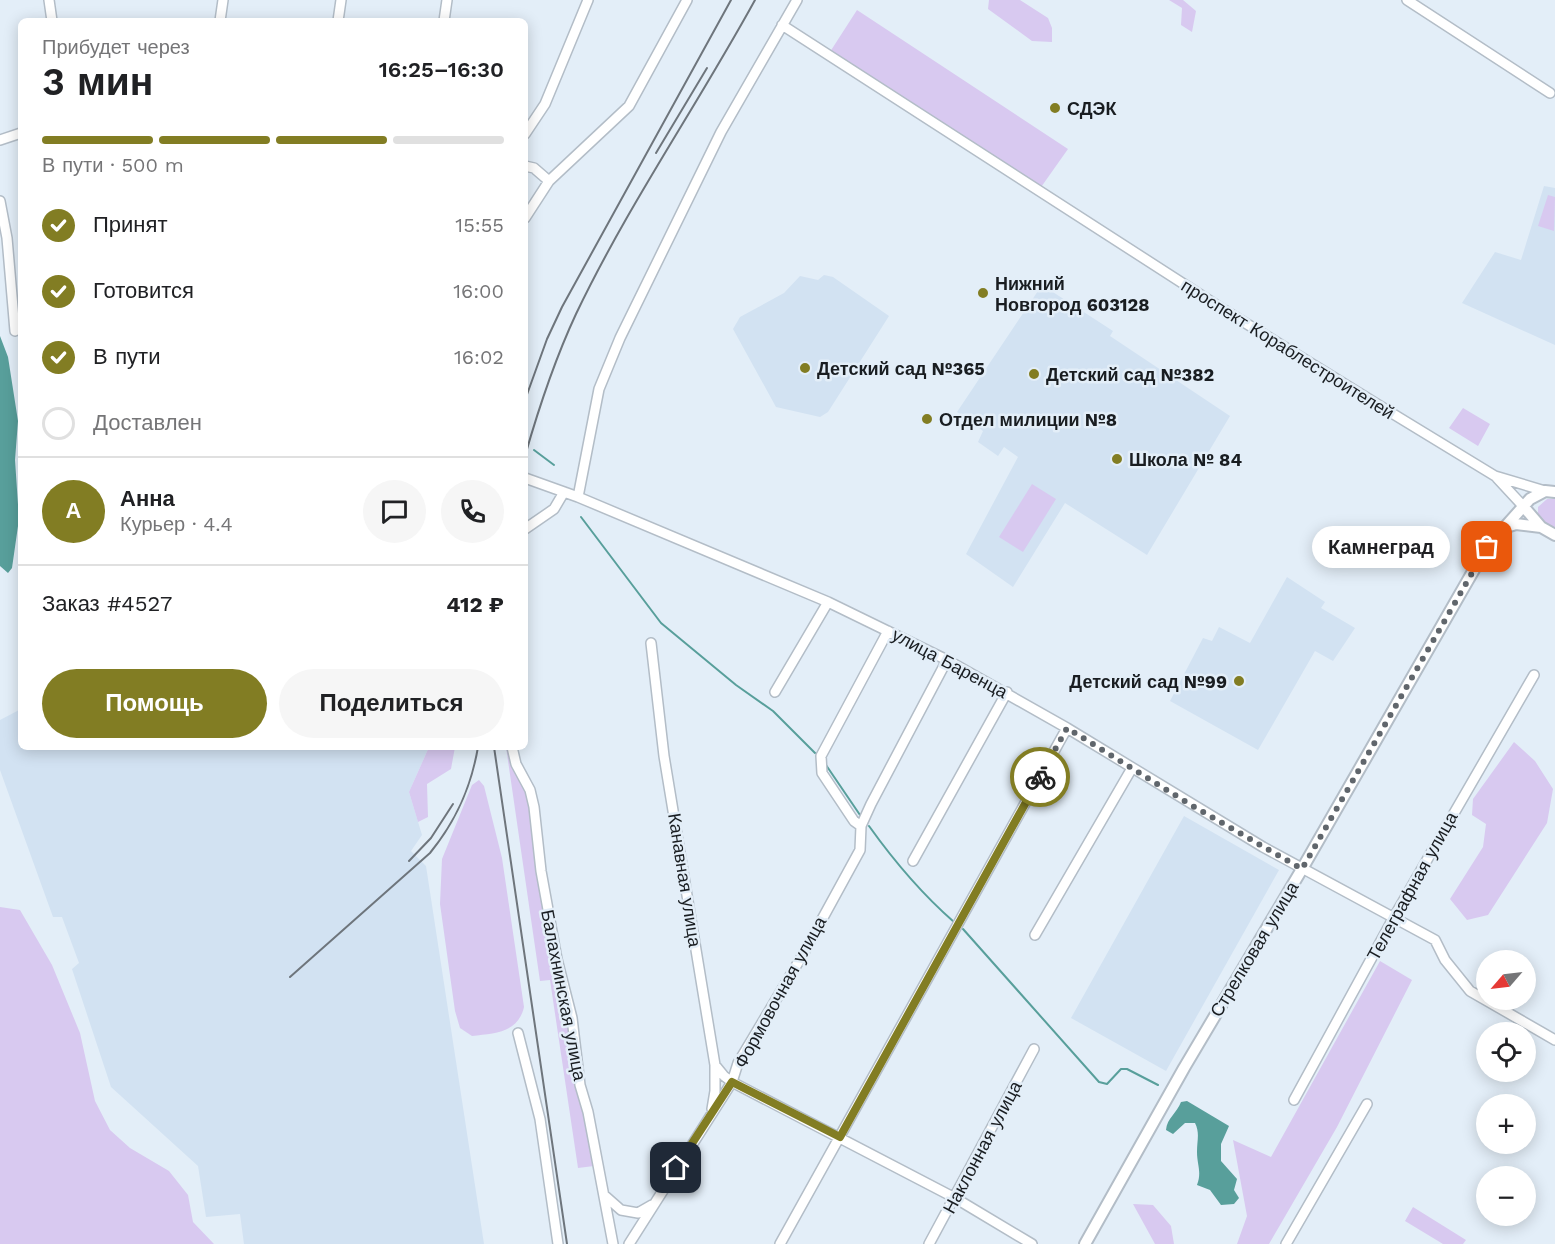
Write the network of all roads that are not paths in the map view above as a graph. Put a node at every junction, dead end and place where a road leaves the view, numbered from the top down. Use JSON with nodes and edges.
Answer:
{"nodes":[{"id":1,"x":49,"y":0,"type":"edge"},
{"id":2,"x":223,"y":0,"type":"edge"},
{"id":3,"x":341,"y":0,"type":"edge"},
{"id":4,"x":447,"y":0,"type":"edge"},
{"id":5,"x":588,"y":0,"type":"edge"},
{"id":6,"x":687,"y":0,"type":"edge"},
{"id":7,"x":797,"y":0,"type":"edge"},
{"id":8,"x":1407,"y":0,"type":"edge"},
{"id":9,"x":52,"y":18,"type":"edge"},
{"id":10,"x":220,"y":18,"type":"edge"},
{"id":11,"x":338,"y":18,"type":"edge"},
{"id":12,"x":444,"y":18,"type":"edge"},
{"id":13,"x":782,"y":25,"type":"junction"},
{"id":14,"x":1550,"y":93,"type":"dead end"},
{"id":15,"x":528,"y":130,"type":"edge"},
{"id":16,"x":18,"y":134,"type":"edge"},
{"id":17,"x":0,"y":140,"type":"edge"},
{"id":18,"x":528,"y":166,"type":"edge"},
{"id":19,"x":549,"y":181,"type":"junction"},
{"id":20,"x":0,"y":201,"type":"edge"},
{"id":21,"x":528,"y":213,"type":"edge"},
{"id":22,"x":15,"y":331,"type":"dead end"},
{"id":23,"x":1495,"y":476,"type":"junction"},
{"id":24,"x":528,"y":479,"type":"edge"},
{"id":25,"x":1550,"y":491,"type":"edge"},
{"id":26,"x":564,"y":492,"type":"junction"},
{"id":27,"x":578,"y":496,"type":"junction"},
{"id":28,"x":1523,"y":506,"type":"junction"},
{"id":29,"x":528,"y":527,"type":"edge"},
{"id":30,"x":1541,"y":527,"type":"junction"},
{"id":31,"x":1502,"y":528,"type":"junction"},
{"id":32,"x":1555,"y":535,"type":"edge"},
{"id":33,"x":828,"y":602,"type":"junction"},
{"id":34,"x":888,"y":631,"type":"junction"},
{"id":35,"x":651,"y":643,"type":"dead end"},
{"id":36,"x":947,"y":660,"type":"junction"},
{"id":37,"x":1534,"y":675,"type":"dead end"},
{"id":38,"x":775,"y":692,"type":"dead end"},
{"id":39,"x":1007,"y":693,"type":"junction"},
{"id":40,"x":1067,"y":728,"type":"junction"},
{"id":41,"x":513,"y":750,"type":"edge"},
{"id":42,"x":1132,"y":768,"type":"junction"},
{"id":43,"x":861,"y":826,"type":"junction"},
{"id":44,"x":913,"y":861,"type":"dead end"},
{"id":45,"x":1302,"y":869,"type":"junction"},
{"id":46,"x":1394,"y":917,"type":"junction"},
{"id":47,"x":1035,"y":935,"type":"dead end"},
{"id":48,"x":518,"y":1033,"type":"dead end"},
{"id":49,"x":1555,"y":1040,"type":"edge"},
{"id":50,"x":1034,"y":1049,"type":"dead end"},
{"id":51,"x":715,"y":1065,"type":"junction"},
{"id":52,"x":732,"y":1082,"type":"junction"},
{"id":53,"x":1294,"y":1100,"type":"dead end"},
{"id":54,"x":1367,"y":1104,"type":"dead end"},
{"id":55,"x":710,"y":1116,"type":"junction"},
{"id":56,"x":840,"y":1137,"type":"junction"},
{"id":57,"x":604,"y":1195,"type":"junction"},
{"id":58,"x":955,"y":1198,"type":"junction"},
{"id":59,"x":654,"y":1203,"type":"junction"},
{"id":60,"x":558,"y":1244,"type":"edge"},
{"id":61,"x":613,"y":1244,"type":"edge"},
{"id":62,"x":629,"y":1244,"type":"edge"},
{"id":63,"x":780,"y":1244,"type":"edge"},
{"id":64,"x":929,"y":1244,"type":"edge"},
{"id":65,"x":1032,"y":1244,"type":"edge"},
{"id":66,"x":1085,"y":1244,"type":"edge"},
{"id":67,"x":1286,"y":1244,"type":"edge"}],
"edges":[{"from":1,"to":9,"type":"street"},
{"from":2,"to":10,"type":"street"},
{"from":3,"to":11,"type":"street"},
{"from":4,"to":12,"type":"street"},
{"from":5,"to":15,"type":"street"},
{"from":6,"to":19,"type":"street"},
{"from":7,"to":13,"type":"street"},
{"from":8,"to":14,"type":"street"},
{"from":13,"to":23,"type":"street","name":"проспект Кораблестроителей"},
{"from":13,"to":27,"type":"street"},
{"from":16,"to":17,"type":"street"},
{"from":18,"to":19,"type":"street"},
{"from":19,"to":21,"type":"street"},
{"from":20,"to":22,"type":"street"},
{"from":23,"to":25,"type":"street","name":"проспект Кораблестроителей"},
{"from":23,"to":28,"type":"street"},
{"from":24,"to":26,"type":"street","name":"улица Баренца"},
{"from":25,"to":28,"type":"main road","name":"Стрелковая улица"},
{"from":26,"to":27,"type":"street","name":"улица Баренца"},
{"from":26,"to":29,"type":"street"},
{"from":27,"to":33,"type":"street","name":"улица Баренца"},
{"from":28,"to":30,"type":"main road"},
{"from":28,"to":31,"type":"main road","name":"Стрелковая улица"},
{"from":30,"to":31,"type":"main road"},
{"from":30,"to":32,"type":"main road"},
{"from":31,"to":45,"type":"main road","name":"Стрелковая улица"},
{"from":33,"to":34,"type":"street","name":"улица Баренца"},
{"from":33,"to":38,"type":"street"},
{"from":34,"to":36,"type":"street","name":"улица Баренца"},
{"from":34,"to":43,"type":"street"},
{"from":35,"to":51,"type":"street","name":"Канавная улица"},
{"from":36,"to":39,"type":"street","name":"улица Баренца"},
{"from":36,"to":43,"type":"street","name":"Формовочная улица"},
{"from":37,"to":46,"type":"street","name":"Телеграфная улица"},
{"from":39,"to":40,"type":"street","name":"улица Баренца"},
{"from":39,"to":44,"type":"street"},
{"from":40,"to":42,"type":"street","name":"улица Баренца"},
{"from":40,"to":56,"type":"street"},
{"from":41,"to":57,"type":"street","name":"Балахнинская улица"},
{"from":42,"to":45,"type":"street","name":"улица Баренца"},
{"from":42,"to":47,"type":"street"},
{"from":43,"to":52,"type":"street","name":"Формовочная улица"},
{"from":45,"to":46,"type":"street","name":"улица Баренца"},
{"from":45,"to":66,"type":"main road","name":"Стрелковая улица"},
{"from":46,"to":49,"type":"street","name":"улица Баренца"},
{"from":46,"to":53,"type":"street","name":"Телеграфная улица"},
{"from":48,"to":60,"type":"street"},
{"from":50,"to":58,"type":"street","name":"Наклонная улица"},
{"from":51,"to":52,"type":"street"},
{"from":51,"to":55,"type":"street","name":"Канавная улица"},
{"from":52,"to":55,"type":"street","name":"Формовочная улица"},
{"from":52,"to":56,"type":"street"},
{"from":54,"to":67,"type":"street"},
{"from":55,"to":59,"type":"street","name":"Формовочная улица"},
{"from":56,"to":58,"type":"street"},
{"from":56,"to":63,"type":"street"},
{"from":57,"to":59,"type":"street"},
{"from":57,"to":61,"type":"street","name":"Балахнинская улица"},
{"from":58,"to":64,"type":"street","name":"Наклонная улица"},
{"from":58,"to":65,"type":"street"},
{"from":59,"to":62,"type":"street","name":"Формовочная улица"}]}
